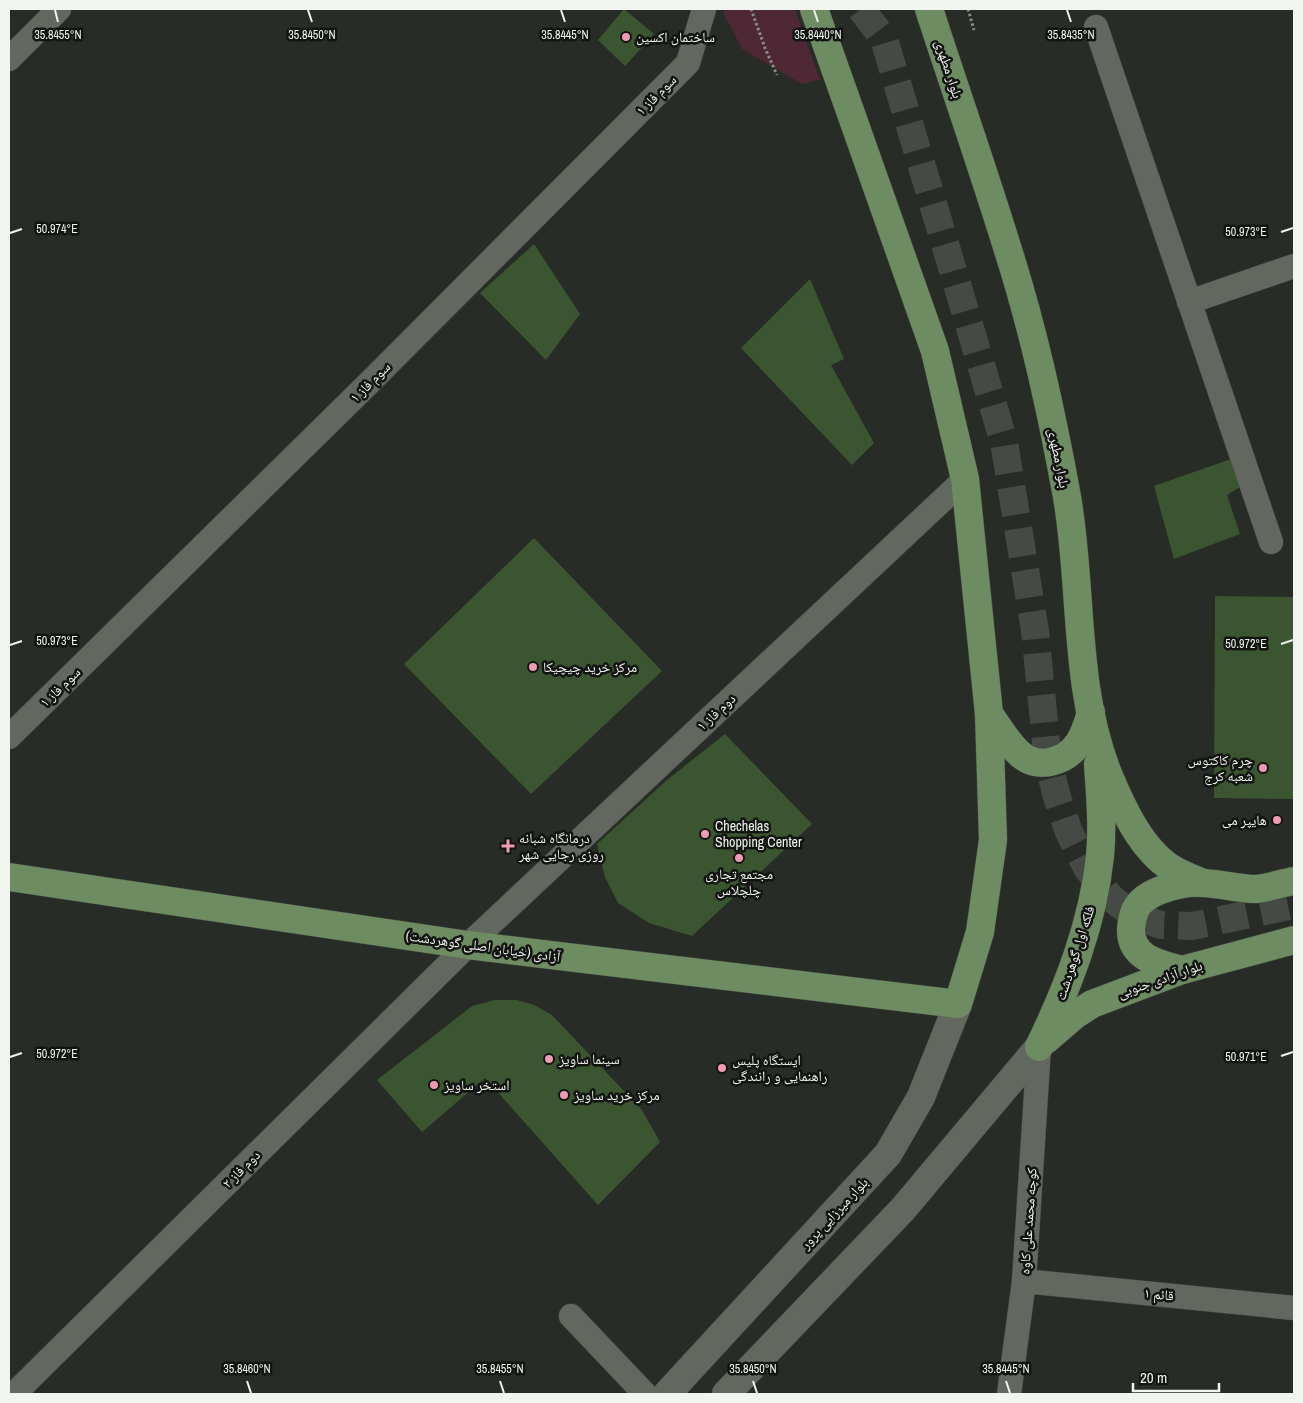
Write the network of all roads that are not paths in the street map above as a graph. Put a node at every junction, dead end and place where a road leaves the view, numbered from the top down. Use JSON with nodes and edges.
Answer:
{"nodes":[{"id":1,"x":59,"y":9,"type":"edge"},
{"id":2,"x":704,"y":9,"type":"edge"},
{"id":3,"x":814,"y":9,"type":"edge"},
{"id":4,"x":929,"y":9,"type":"edge"},
{"id":5,"x":1096,"y":27,"type":"dead end"},
{"id":6,"x":9,"y":59,"type":"edge"},
{"id":7,"x":1294,"y":266,"type":"edge"},
{"id":8,"x":1189,"y":302,"type":"junction"},
{"id":9,"x":965,"y":479,"type":"junction"},
{"id":10,"x":1271,"y":542,"type":"dead end"},
{"id":11,"x":990,"y":714,"type":"junction"},
{"id":12,"x":1093,"y":724,"type":"junction"},
{"id":13,"x":9,"y":737,"type":"edge"},
{"id":14,"x":9,"y":877,"type":"edge"},
{"id":15,"x":1294,"y":881,"type":"edge"},
{"id":16,"x":1201,"y":882,"type":"junction"},
{"id":17,"x":1294,"y":940,"type":"edge"},
{"id":18,"x":468,"y":945,"type":"junction"},
{"id":19,"x":1182,"y":970,"type":"junction"},
{"id":20,"x":958,"y":1004,"type":"junction"},
{"id":21,"x":1039,"y":1047,"type":"junction"},
{"id":22,"x":1024,"y":1281,"type":"junction"},
{"id":23,"x":1294,"y":1308,"type":"edge"},
{"id":24,"x":571,"y":1316,"type":"dead end"},
{"id":25,"x":14,"y":1394,"type":"edge"},
{"id":26,"x":646,"y":1394,"type":"edge"},
{"id":27,"x":667,"y":1394,"type":"edge"},
{"id":28,"x":726,"y":1394,"type":"edge"},
{"id":29,"x":1009,"y":1394,"type":"edge"}],
"edges":[{"from":1,"to":6,"type":"street"},
{"from":2,"to":13,"type":"street","name":"سوم فاز ۱"},
{"from":3,"to":9,"type":"main road"},
{"from":4,"to":12,"type":"main road","name":"بلوار مطهری"},
{"from":5,"to":8,"type":"street"},
{"from":7,"to":8,"type":"street"},
{"from":8,"to":10,"type":"street"},
{"from":9,"to":11,"type":"main road"},
{"from":9,"to":18,"type":"street","name":"دوم فاز ۱"},
{"from":11,"to":12,"type":"main road"},
{"from":11,"to":20,"type":"main road"},
{"from":12,"to":16,"type":"main road","name":"بلوار مطهری"},
{"from":12,"to":21,"type":"main road","name":"فلکه اول گوهردشت"},
{"from":14,"to":18,"type":"main road","name":"آزادی (خیابان اصلی گوهردشت)"},
{"from":15,"to":16,"type":"main road"},
{"from":16,"to":19,"type":"main road"},
{"from":17,"to":19,"type":"main road","name":"بلوار آزادی جنوبی"},
{"from":18,"to":20,"type":"main road","name":"آزادی (خیابان اصلی گوهردشت)"},
{"from":18,"to":25,"type":"street","name":"دوم فاز ۲"},
{"from":19,"to":21,"type":"main road","name":"بلوار آزادی جنوبی"},
{"from":20,"to":27,"type":"main road","name":"بلوار میرزایی پرور"},
{"from":21,"to":22,"type":"street","name":"کوچه محمد علی کاوه"},
{"from":21,"to":28,"type":"main road"},
{"from":22,"to":23,"type":"street","name":"قائم ۱"},
{"from":22,"to":29,"type":"street","name":"کوچه محمد علی کاوه"},
{"from":24,"to":26,"type":"street"}]}
